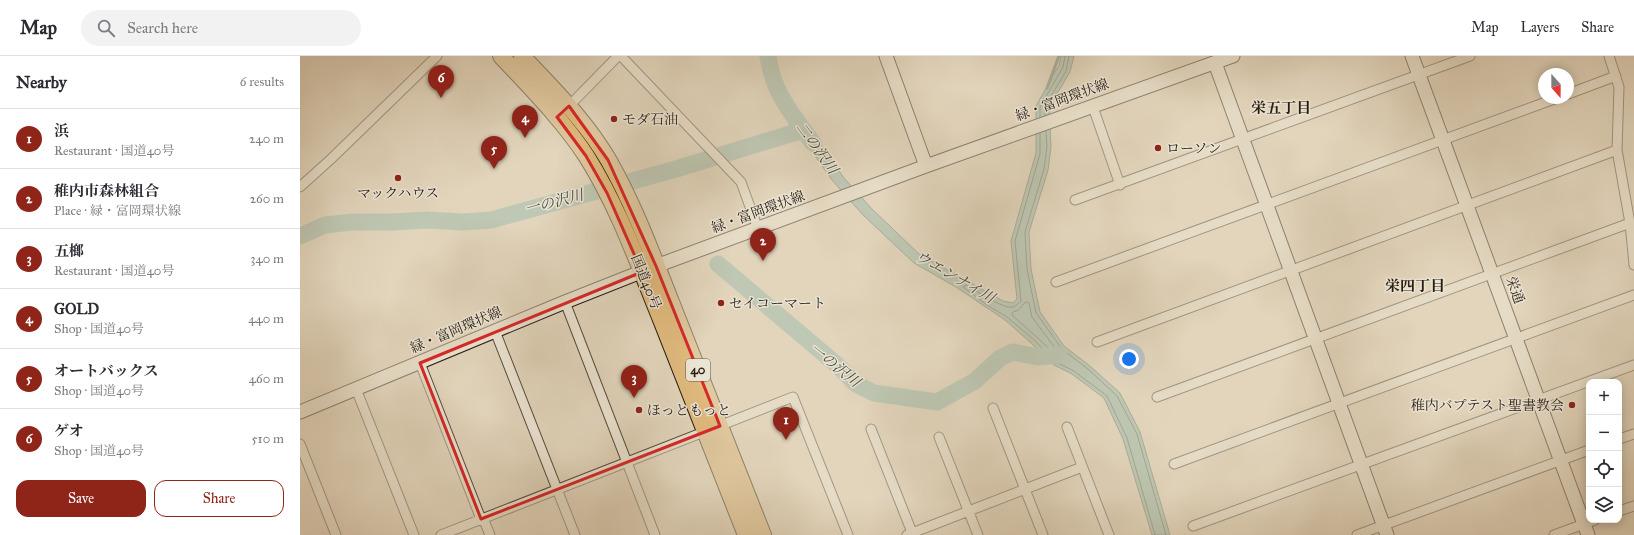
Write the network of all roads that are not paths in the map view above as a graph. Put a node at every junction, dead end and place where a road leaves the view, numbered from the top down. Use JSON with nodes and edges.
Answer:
{"nodes":[{"id":1,"x":437,"y":56,"type":"edge"},
{"id":2,"x":501,"y":56,"type":"edge"},
{"id":3,"x":522,"y":56,"type":"edge"},
{"id":4,"x":620,"y":56,"type":"edge"},
{"id":5,"x":886,"y":56,"type":"edge"},
{"id":6,"x":1233,"y":56,"type":"edge"},
{"id":7,"x":1412,"y":56,"type":"edge"},
{"id":8,"x":1470,"y":56,"type":"edge"},
{"id":9,"x":1609,"y":56,"type":"edge"},
{"id":10,"x":1215,"y":63,"type":"junction"},
{"id":11,"x":1419,"y":75,"type":"junction"},
{"id":12,"x":1616,"y":76,"type":"junction"},
{"id":13,"x":1574,"y":92,"type":"edge"},
{"id":14,"x":1541,"y":104,"type":"edge"},
{"id":15,"x":569,"y":106,"type":"junction"},
{"id":16,"x":1092,"y":107,"type":"junction"},
{"id":17,"x":557,"y":117,"type":"junction"},
{"id":18,"x":1242,"y":140,"type":"junction"},
{"id":19,"x":1443,"y":140,"type":"junction"},
{"id":20,"x":1617,"y":150,"type":"junction"},
{"id":21,"x":926,"y":166,"type":"junction"},
{"id":22,"x":1120,"y":185,"type":"junction"},
{"id":23,"x":300,"y":187,"type":"edge"},
{"id":24,"x":1075,"y":200,"type":"dead end"},
{"id":25,"x":1267,"y":205,"type":"junction"},
{"id":26,"x":1467,"y":205,"type":"junction"},
{"id":27,"x":624,"y":209,"type":"junction"},
{"id":28,"x":1630,"y":223,"type":"junction"},
{"id":29,"x":758,"y":229,"type":"junction"},
{"id":30,"x":1634,"y":265,"type":"edge"},
{"id":31,"x":649,"y":269,"type":"junction"},
{"id":32,"x":1290,"y":270,"type":"junction"},
{"id":33,"x":1492,"y":273,"type":"junction"},
{"id":34,"x":1056,"y":282,"type":"dead end"},
{"id":35,"x":1634,"y":295,"type":"edge"},
{"id":36,"x":565,"y":302,"type":"junction"},
{"id":37,"x":495,"y":331,"type":"junction"},
{"id":38,"x":1316,"y":339,"type":"junction"},
{"id":39,"x":1516,"y":339,"type":"junction"},
{"id":40,"x":1096,"y":342,"type":"dead end"},
{"id":41,"x":420,"y":363,"type":"junction"},
{"id":42,"x":1634,"y":365,"type":"edge"},
{"id":43,"x":356,"y":389,"type":"junction"},
{"id":44,"x":1156,"y":397,"type":"dead end"},
{"id":45,"x":1539,"y":399,"type":"junction"},
{"id":46,"x":1339,"y":404,"type":"junction"},
{"id":47,"x":993,"y":408,"type":"dead end"},
{"id":48,"x":300,"y":412,"type":"edge"},
{"id":49,"x":720,"y":426,"type":"junction"},
{"id":50,"x":1067,"y":427,"type":"dead end"},
{"id":51,"x":871,"y":429,"type":"dead end"},
{"id":52,"x":705,"y":432,"type":"junction"},
{"id":53,"x":1634,"y":434,"type":"edge"},
{"id":54,"x":939,"y":437,"type":"dead end"},
{"id":55,"x":1622,"y":438,"type":"edge"},
{"id":56,"x":300,"y":444,"type":"edge"},
{"id":57,"x":1587,"y":451,"type":"edge"},
{"id":58,"x":1562,"y":461,"type":"junction"},
{"id":59,"x":626,"y":463,"type":"junction"},
{"id":60,"x":1174,"y":464,"type":"dead end"},
{"id":61,"x":1361,"y":464,"type":"junction"},
{"id":62,"x":1082,"y":467,"type":"junction"},
{"id":63,"x":1024,"y":489,"type":"junction"},
{"id":64,"x":557,"y":490,"type":"junction"},
{"id":65,"x":1634,"y":506,"type":"edge"},
{"id":66,"x":1622,"y":510,"type":"edge"},
{"id":67,"x":968,"y":511,"type":"junction"},
{"id":68,"x":482,"y":519,"type":"junction"},
{"id":69,"x":1193,"y":526,"type":"dead end"},
{"id":70,"x":1589,"y":526,"type":"edge"},
{"id":71,"x":1385,"y":530,"type":"edge"},
{"id":72,"x":911,"y":534,"type":"edge"},
{"id":73,"x":336,"y":535,"type":"edge"},
{"id":74,"x":414,"y":535,"type":"edge"},
{"id":75,"x":441,"y":535,"type":"edge"},
{"id":76,"x":490,"y":535,"type":"edge"},
{"id":77,"x":575,"y":535,"type":"edge"},
{"id":78,"x":655,"y":535,"type":"edge"},
{"id":79,"x":746,"y":535,"type":"edge"},
{"id":80,"x":763,"y":535,"type":"edge"},
{"id":81,"x":848,"y":535,"type":"edge"},
{"id":82,"x":978,"y":535,"type":"edge"},
{"id":83,"x":1043,"y":535,"type":"edge"},
{"id":84,"x":1109,"y":535,"type":"edge"},
{"id":85,"x":1357,"y":535,"type":"edge"},
{"id":86,"x":1554,"y":535,"type":"edge"}],
"edges":[{"from":1,"to":23,"type":"street"},
{"from":2,"to":17,"type":"highway","name":"国道40号","number":"40"},
{"from":3,"to":15,"type":"highway","name":"国道40号","number":"40"},
{"from":4,"to":15,"type":"street"},
{"from":4,"to":29,"type":"street"},
{"from":5,"to":21,"type":"street"},
{"from":6,"to":10,"type":"street","name":"緑・富岡環状線"},
{"from":7,"to":11,"type":"street","name":"栄通"},
{"from":8,"to":11,"type":"street"},
{"from":9,"to":12,"type":"street"},
{"from":10,"to":16,"type":"street","name":"緑・富岡環状線"},
{"from":10,"to":18,"type":"street"},
{"from":11,"to":18,"type":"street"},
{"from":11,"to":19,"type":"street","name":"栄通"},
{"from":12,"to":13,"type":"street"},
{"from":12,"to":20,"type":"street"},
{"from":14,"to":19,"type":"street"},
{"from":15,"to":17,"type":"street"},
{"from":15,"to":27,"type":"highway","name":"国道40号","number":"40"},
{"from":16,"to":21,"type":"street","name":"緑・富岡環状線"},
{"from":16,"to":22,"type":"street"},
{"from":17,"to":27,"type":"highway","name":"国道40号","number":"40"},
{"from":18,"to":22,"type":"street"},
{"from":18,"to":25,"type":"street"},
{"from":19,"to":25,"type":"street"},
{"from":19,"to":26,"type":"street","name":"栄通"},
{"from":20,"to":26,"type":"street"},
{"from":20,"to":28,"type":"street"},
{"from":21,"to":29,"type":"street","name":"緑・富岡環状線"},
{"from":22,"to":24,"type":"street"},
{"from":25,"to":32,"type":"street"},
{"from":25,"to":34,"type":"street"},
{"from":26,"to":32,"type":"street"},
{"from":26,"to":33,"type":"street","name":"栄通"},
{"from":27,"to":31,"type":"highway","name":"国道40号","number":"40"},
{"from":28,"to":30,"type":"street"},
{"from":28,"to":33,"type":"street"},
{"from":29,"to":31,"type":"street","name":"緑・富岡環状線"},
{"from":31,"to":36,"type":"street","name":"緑・富岡環状線"},
{"from":31,"to":49,"type":"highway","name":"国道40号","number":"40"},
{"from":31,"to":52,"type":"highway","name":"国道40号","number":"40"},
{"from":32,"to":38,"type":"street"},
{"from":32,"to":40,"type":"street"},
{"from":33,"to":38,"type":"street"},
{"from":33,"to":39,"type":"street","name":"栄通"},
{"from":35,"to":39,"type":"street"},
{"from":36,"to":37,"type":"street","name":"緑・富岡環状線"},
{"from":36,"to":59,"type":"street"},
{"from":37,"to":41,"type":"street","name":"緑・富岡環状線"},
{"from":37,"to":64,"type":"street"},
{"from":38,"to":44,"type":"street"},
{"from":38,"to":46,"type":"street"},
{"from":39,"to":45,"type":"street","name":"栄通"},
{"from":39,"to":46,"type":"street"},
{"from":41,"to":43,"type":"street","name":"緑・富岡環状線"},
{"from":41,"to":68,"type":"street"},
{"from":42,"to":45,"type":"street"},
{"from":43,"to":48,"type":"street","name":"緑・富岡環状線"},
{"from":43,"to":74,"type":"street"},
{"from":45,"to":58,"type":"street","name":"栄通"},
{"from":45,"to":61,"type":"street"},
{"from":46,"to":60,"type":"street"},
{"from":46,"to":61,"type":"street"},
{"from":47,"to":63,"type":"street"},
{"from":49,"to":52,"type":"street"},
{"from":49,"to":80,"type":"highway","name":"国道40号","number":"40"},
{"from":49,"to":81,"type":"street"},
{"from":50,"to":62,"type":"street"},
{"from":51,"to":72,"type":"street"},
{"from":52,"to":59,"type":"street"},
{"from":52,"to":79,"type":"highway","name":"国道40号","number":"40"},
{"from":53,"to":55,"type":"street"},
{"from":54,"to":67,"type":"street"},
{"from":56,"to":73,"type":"street"},
{"from":57,"to":58,"type":"street"},
{"from":58,"to":70,"type":"street","name":"栄通"},
{"from":58,"to":71,"type":"street"},
{"from":59,"to":64,"type":"street"},
{"from":59,"to":78,"type":"street"},
{"from":61,"to":69,"type":"street"},
{"from":61,"to":71,"type":"street"},
{"from":62,"to":63,"type":"street"},
{"from":62,"to":84,"type":"street"},
{"from":63,"to":67,"type":"street"},
{"from":63,"to":83,"type":"street"},
{"from":64,"to":68,"type":"street"},
{"from":64,"to":77,"type":"street"},
{"from":65,"to":66,"type":"street"},
{"from":67,"to":72,"type":"street"},
{"from":67,"to":82,"type":"street"},
{"from":68,"to":75,"type":"street"},
{"from":68,"to":76,"type":"street"},
{"from":70,"to":86,"type":"street"},
{"from":71,"to":85,"type":"street"}]}
